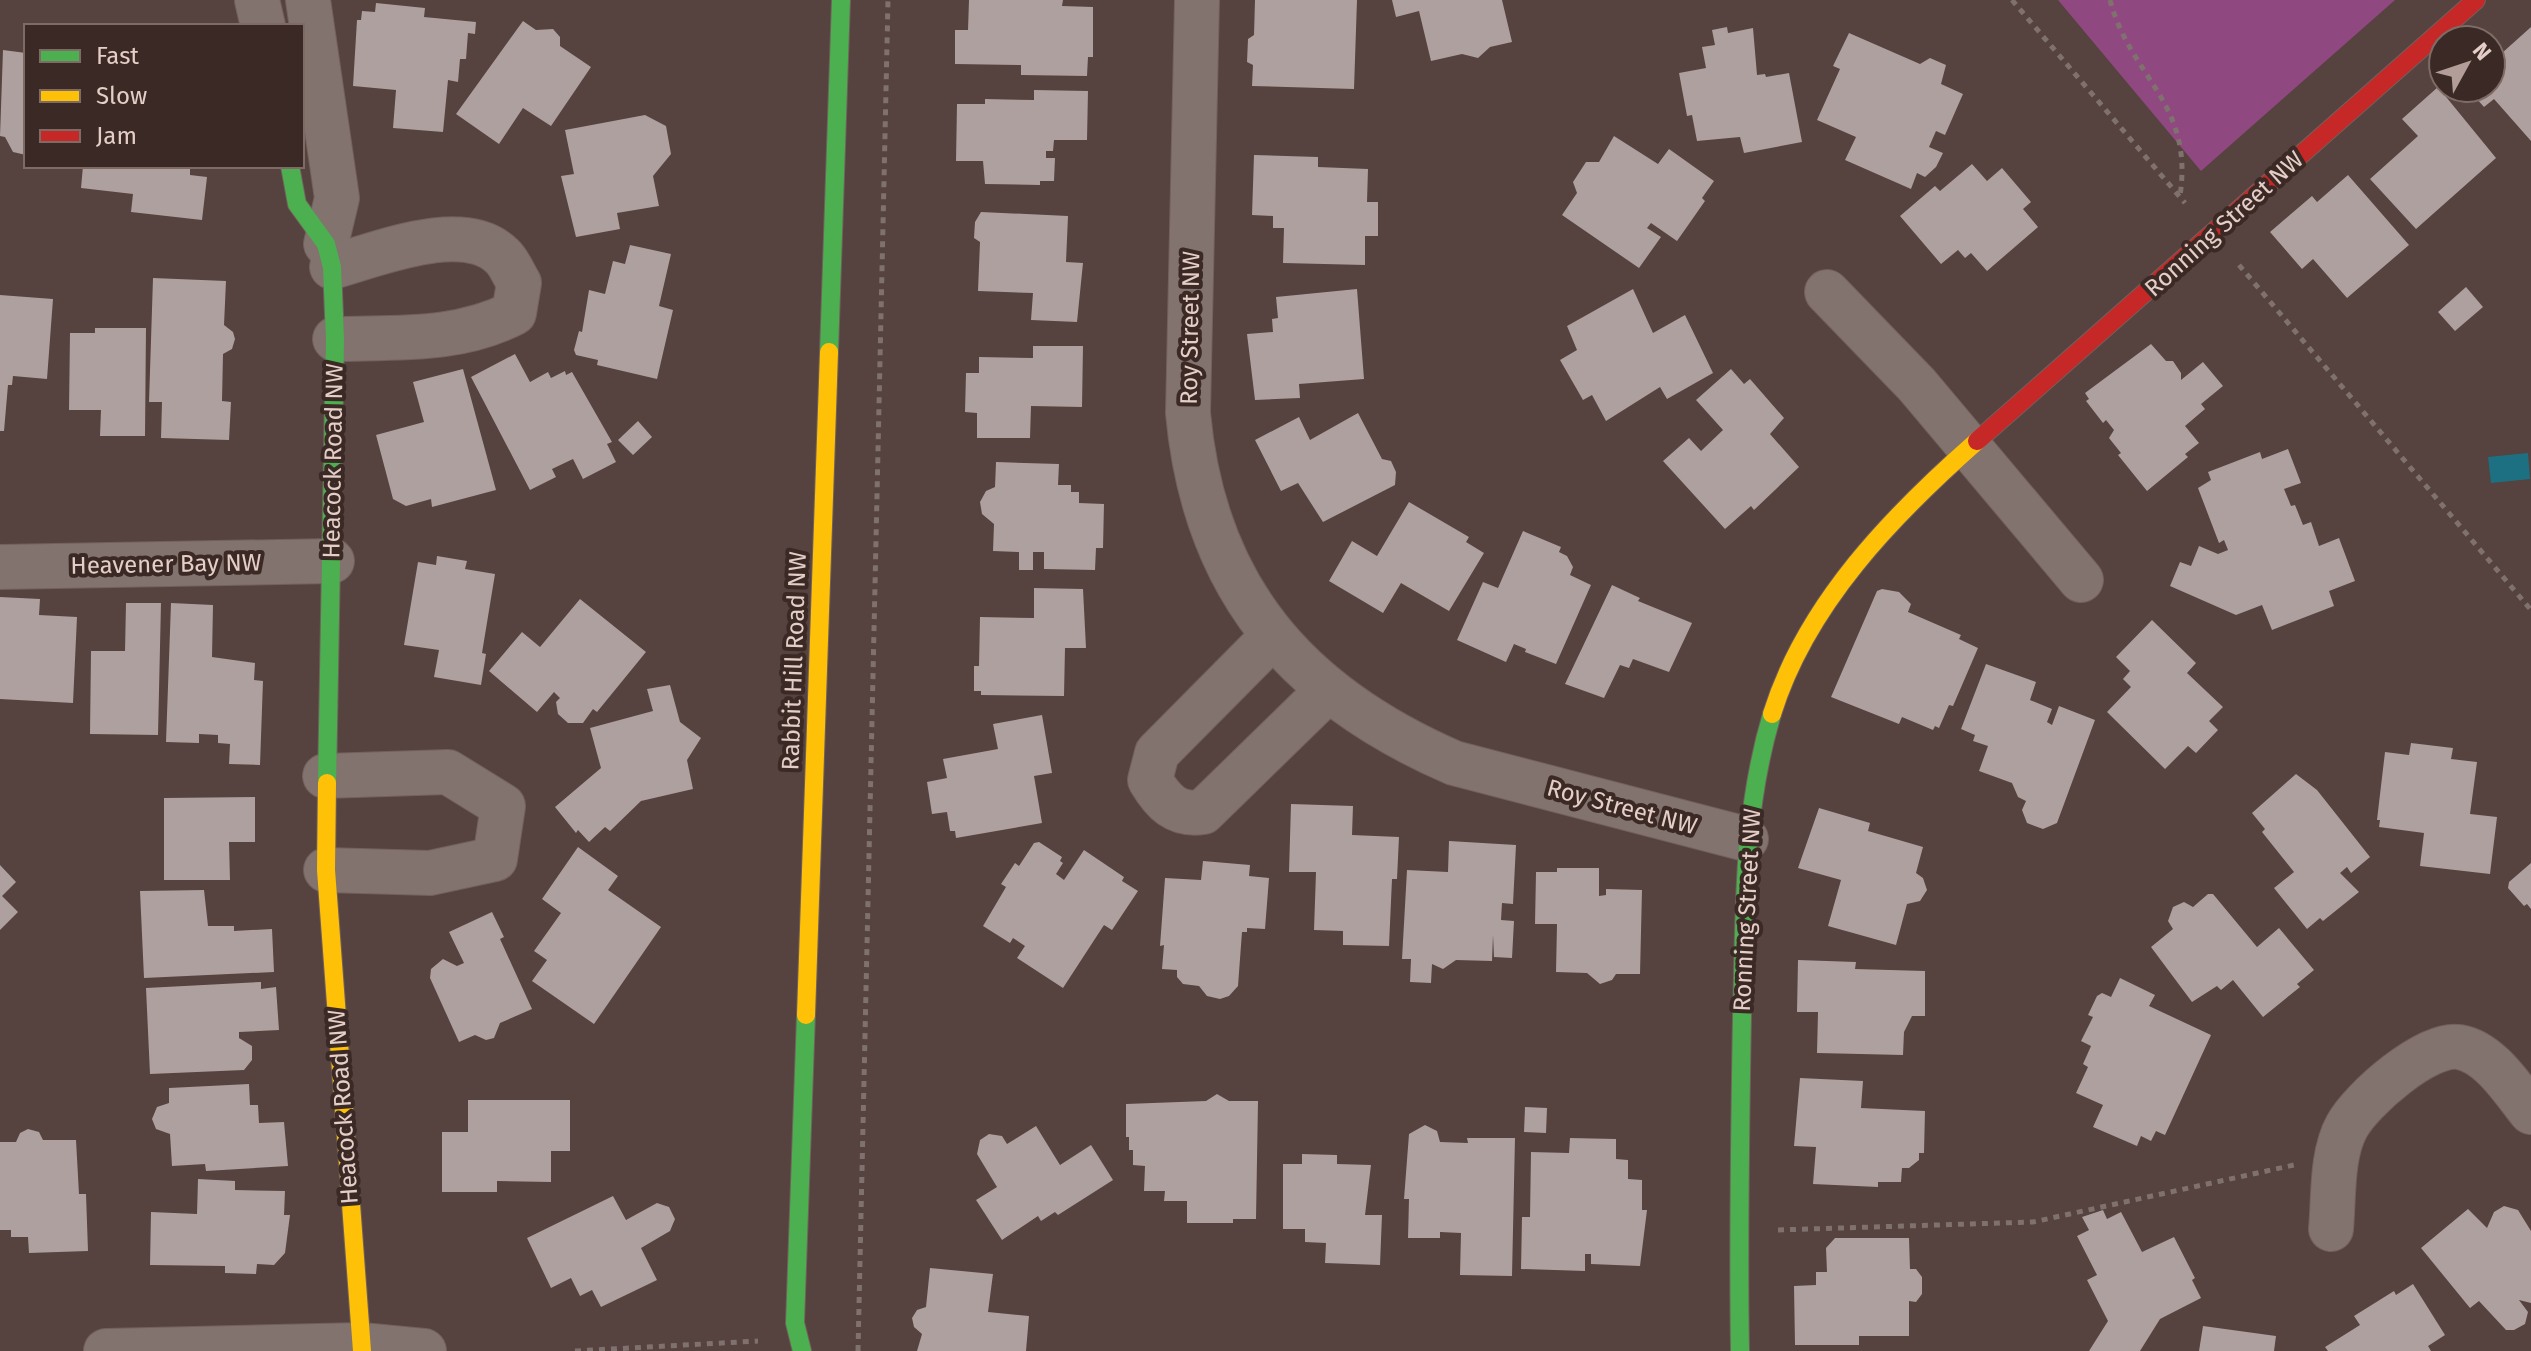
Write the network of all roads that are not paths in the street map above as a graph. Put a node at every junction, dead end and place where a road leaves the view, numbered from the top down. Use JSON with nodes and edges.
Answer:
{"nodes":[{"id":1,"x":257,"y":0,"type":"edge"},
{"id":2,"x":308,"y":0,"type":"edge"},
{"id":3,"x":841,"y":0,"type":"edge"},
{"id":4,"x":1197,"y":0,"type":"edge"},
{"id":5,"x":2476,"y":0,"type":"edge"},
{"id":6,"x":263,"y":24,"type":"edge"},
{"id":7,"x":290,"y":168,"type":"edge"},
{"id":8,"x":329,"y":255,"type":"junction"},
{"id":9,"x":1827,"y":292,"type":"dead end"},
{"id":10,"x":335,"y":339,"type":"junction"},
{"id":11,"x":1971,"y":446,"type":"junction"},
{"id":12,"x":332,"y":561,"type":"junction"},
{"id":13,"x":0,"y":567,"type":"edge"},
{"id":14,"x":2081,"y":580,"type":"dead end"},
{"id":15,"x":1273,"y":636,"type":"junction"},
{"id":16,"x":1327,"y":691,"type":"junction"},
{"id":17,"x":325,"y":776,"type":"junction"},
{"id":18,"x":1746,"y":839,"type":"junction"},
{"id":19,"x":326,"y":870,"type":"junction"},
{"id":20,"x":2531,"y":1112,"type":"edge"},
{"id":21,"x":2331,"y":1229,"type":"dead end"},
{"id":22,"x":795,"y":1323,"type":"junction"},
{"id":23,"x":361,"y":1348,"type":"edge"},
{"id":24,"x":106,"y":1351,"type":"edge"},
{"id":25,"x":424,"y":1351,"type":"edge"},
{"id":26,"x":781,"y":1351,"type":"edge"},
{"id":27,"x":802,"y":1351,"type":"edge"},
{"id":28,"x":1740,"y":1351,"type":"edge"}],
"edges":[{"from":1,"to":6,"type":"street"},
{"from":2,"to":8,"type":"street","name":"Heacock Road NW"},
{"from":3,"to":22,"type":"street","name":"Rabbit Hill Road NW"},
{"from":4,"to":15,"type":"street","name":"Roy Street NW"},
{"from":5,"to":11,"type":"street","name":"Ronning Street NW"},
{"from":7,"to":8,"type":"street"},
{"from":8,"to":10,"type":"street","name":"Heacock Road NW"},
{"from":8,"to":10,"type":"street","name":"Heacock Road NW"},
{"from":9,"to":11,"type":"street"},
{"from":10,"to":12,"type":"street","name":"Heacock Road NW"},
{"from":11,"to":14,"type":"street"},
{"from":11,"to":18,"type":"street","name":"Ronning Street NW"},
{"from":12,"to":13,"type":"street","name":"Heavener Bay NW"},
{"from":12,"to":17,"type":"street","name":"Heacock Road NW"},
{"from":15,"to":16,"type":"street","name":"Roy Street NW"},
{"from":15,"to":16,"type":"street"},
{"from":16,"to":18,"type":"street","name":"Roy Street NW"},
{"from":17,"to":19,"type":"street","name":"Heacock Road NW"},
{"from":17,"to":19,"type":"street"},
{"from":18,"to":28,"type":"street","name":"Ronning Street NW"},
{"from":19,"to":23,"type":"street","name":"Heacock Road NW"},
{"from":20,"to":21,"type":"street"},
{"from":22,"to":26,"type":"street","name":"Rabbit Hill Road NW"},
{"from":22,"to":27,"type":"street","name":"Rabbit Hill Road NW"},
{"from":23,"to":24,"type":"street"},
{"from":23,"to":25,"type":"street"}]}
